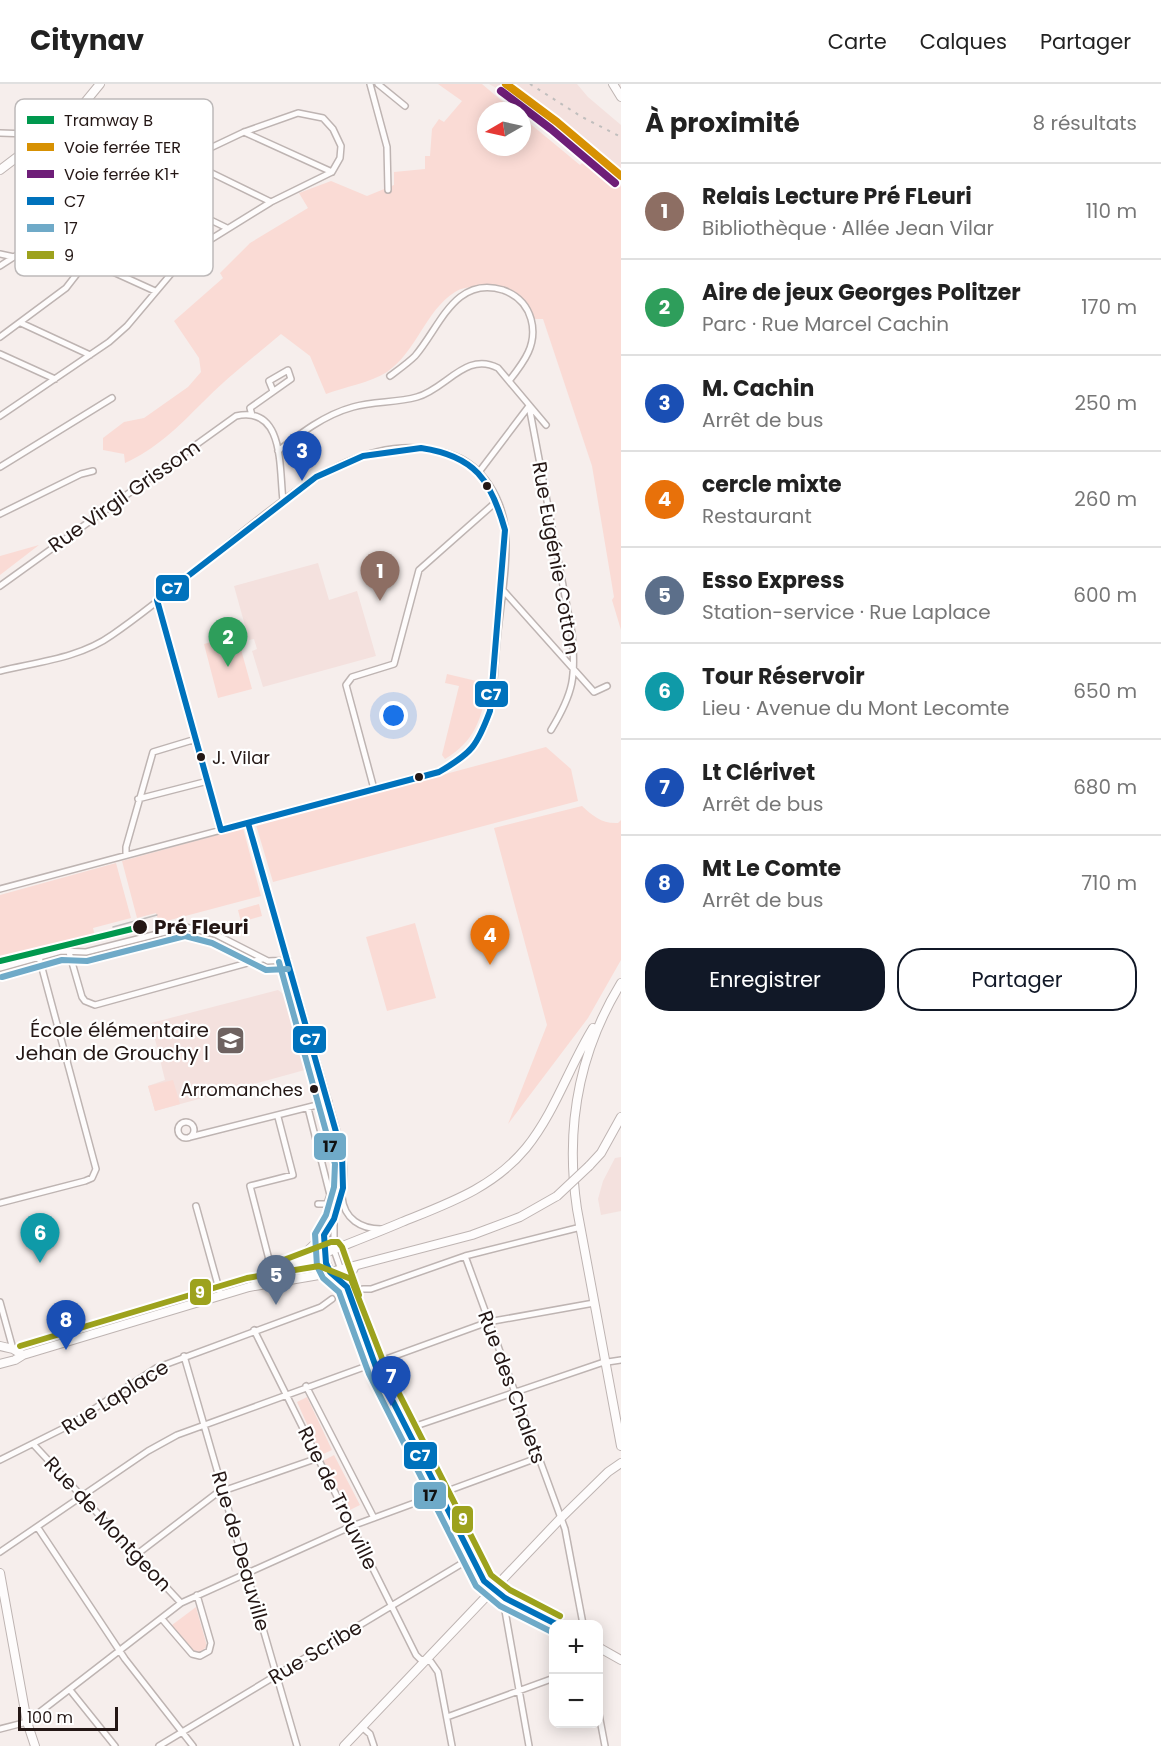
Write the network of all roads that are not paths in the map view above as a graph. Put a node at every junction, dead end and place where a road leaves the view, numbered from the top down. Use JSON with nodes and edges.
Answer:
{"nodes":[{"id":1,"x":100,"y":84,"type":"edge"},
{"id":2,"x":370,"y":84,"type":"edge"},
{"id":3,"x":378,"y":84,"type":"edge"},
{"id":4,"x":613,"y":84,"type":"edge"},
{"id":5,"x":621,"y":97,"type":"edge"},
{"id":6,"x":88,"y":99,"type":"edge"},
{"id":7,"x":405,"y":106,"type":"dead end"},
{"id":8,"x":244,"y":132,"type":"junction"},
{"id":9,"x":0,"y":133,"type":"edge"},
{"id":10,"x":15,"y":134,"type":"edge"},
{"id":11,"x":213,"y":147,"type":"edge"},
{"id":12,"x":15,"y":159,"type":"edge"},
{"id":13,"x":0,"y":170,"type":"edge"},
{"id":14,"x":332,"y":172,"type":"junction"},
{"id":15,"x":213,"y":174,"type":"edge"},
{"id":16,"x":388,"y":190,"type":"dead end"},
{"id":17,"x":271,"y":202,"type":"junction"},
{"id":18,"x":213,"y":221,"type":"edge"},
{"id":19,"x":227,"y":228,"type":"junction"},
{"id":20,"x":213,"y":238,"type":"edge"},
{"id":21,"x":0,"y":254,"type":"edge"},
{"id":22,"x":14,"y":257,"type":"joint"},
{"id":23,"x":0,"y":266,"type":"edge"},
{"id":24,"x":76,"y":276,"type":"edge"},
{"id":25,"x":122,"y":276,"type":"edge"},
{"id":26,"x":168,"y":276,"type":"edge"},
{"id":27,"x":155,"y":291,"type":"junction"},
{"id":28,"x":21,"y":323,"type":"junction"},
{"id":29,"x":0,"y":337,"type":"edge"},
{"id":30,"x":0,"y":354,"type":"edge"},
{"id":31,"x":90,"y":355,"type":"junction"},
{"id":32,"x":390,"y":376,"type":"dead end"},
{"id":33,"x":55,"y":379,"type":"junction"},
{"id":34,"x":509,"y":381,"type":"junction"},
{"id":35,"x":273,"y":391,"type":"dead end"},
{"id":36,"x":112,"y":398,"type":"dead end"},
{"id":37,"x":529,"y":406,"type":"junction"},
{"id":38,"x":252,"y":415,"type":"junction"},
{"id":39,"x":0,"y":416,"type":"edge"},
{"id":40,"x":546,"y":425,"type":"dead end"},
{"id":41,"x":278,"y":451,"type":"junction"},
{"id":42,"x":0,"y":467,"type":"edge"},
{"id":43,"x":93,"y":471,"type":"dead end"},
{"id":44,"x":479,"y":472,"type":"junction"},
{"id":45,"x":283,"y":500,"type":"junction"},
{"id":46,"x":497,"y":501,"type":"junction"},
{"id":47,"x":0,"y":514,"type":"edge"},
{"id":48,"x":0,"y":586,"type":"edge"},
{"id":49,"x":502,"y":589,"type":"junction"},
{"id":50,"x":157,"y":600,"type":"junction"},
{"id":51,"x":575,"y":670,"type":"junction"},
{"id":52,"x":0,"y":671,"type":"edge"},
{"id":53,"x":607,"y":686,"type":"dead end"},
{"id":54,"x":551,"y":730,"type":"dead end"},
{"id":55,"x":196,"y":739,"type":"junction"},
{"id":56,"x":208,"y":781,"type":"junction"},
{"id":57,"x":374,"y":789,"type":"junction"},
{"id":58,"x":138,"y":799,"type":"junction"},
{"id":59,"x":248,"y":823,"type":"junction"},
{"id":60,"x":221,"y":830,"type":"junction"},
{"id":61,"x":126,"y":855,"type":"junction"},
{"id":62,"x":0,"y":889,"type":"edge"},
{"id":63,"x":69,"y":952,"type":"junction"},
{"id":64,"x":39,"y":957,"type":"junction"},
{"id":65,"x":262,"y":959,"type":"junction"},
{"id":66,"x":288,"y":960,"type":"junction"},
{"id":67,"x":0,"y":968,"type":"edge"},
{"id":68,"x":621,"y":983,"type":"edge"},
{"id":69,"x":603,"y":1012,"type":"junction"},
{"id":70,"x":329,"y":1102,"type":"junction"},
{"id":71,"x":308,"y":1108,"type":"junction"},
{"id":72,"x":278,"y":1117,"type":"junction"},
{"id":73,"x":621,"y":1117,"type":"edge"},
{"id":74,"x":190,"y":1137,"type":"dead end"},
{"id":75,"x":342,"y":1195,"type":"junction"},
{"id":76,"x":0,"y":1203,"type":"edge"},
{"id":77,"x":318,"y":1204,"type":"dead end"},
{"id":78,"x":196,"y":1206,"type":"dead end"},
{"id":79,"x":334,"y":1219,"type":"junction"},
{"id":80,"x":581,"y":1227,"type":"junction"},
{"id":81,"x":386,"y":1229,"type":"junction"},
{"id":82,"x":324,"y":1235,"type":"junction"},
{"id":83,"x":334,"y":1250,"type":"junction"},
{"id":84,"x":324,"y":1254,"type":"junction"},
{"id":85,"x":465,"y":1256,"type":"junction"},
{"id":86,"x":292,"y":1265,"type":"junction"},
{"id":87,"x":355,"y":1266,"type":"junction"},
{"id":88,"x":342,"y":1269,"type":"junction"},
{"id":89,"x":330,"y":1272,"type":"junction"},
{"id":90,"x":273,"y":1275,"type":"junction"},
{"id":91,"x":319,"y":1275,"type":"junction"},
{"id":92,"x":344,"y":1284,"type":"junction"},
{"id":93,"x":249,"y":1287,"type":"junction"},
{"id":94,"x":363,"y":1289,"type":"dead end"},
{"id":95,"x":220,"y":1296,"type":"junction"},
{"id":96,"x":332,"y":1299,"type":"dead end"},
{"id":97,"x":0,"y":1302,"type":"edge"},
{"id":98,"x":594,"y":1303,"type":"junction"},
{"id":99,"x":488,"y":1322,"type":"junction"},
{"id":100,"x":254,"y":1330,"type":"junction"},
{"id":101,"x":0,"y":1346,"type":"edge"},
{"id":102,"x":13,"y":1349,"type":"junction"},
{"id":103,"x":23,"y":1355,"type":"junction"},
{"id":104,"x":184,"y":1356,"type":"junction"},
{"id":105,"x":15,"y":1360,"type":"junction"},
{"id":106,"x":621,"y":1360,"type":"edge"},
{"id":107,"x":373,"y":1362,"type":"junction"},
{"id":108,"x":605,"y":1362,"type":"junction"},
{"id":109,"x":0,"y":1364,"type":"edge"},
{"id":110,"x":306,"y":1386,"type":"junction"},
{"id":111,"x":286,"y":1393,"type":"junction"},
{"id":112,"x":513,"y":1393,"type":"junction"},
{"id":113,"x":204,"y":1423,"type":"junction"},
{"id":114,"x":407,"y":1429,"type":"junction"},
{"id":115,"x":34,"y":1445,"type":"junction"},
{"id":116,"x":621,"y":1446,"type":"edge"},
{"id":117,"x":318,"y":1458,"type":"junction"},
{"id":118,"x":537,"y":1458,"type":"junction"},
{"id":119,"x":0,"y":1460,"type":"edge"},
{"id":120,"x":621,"y":1463,"type":"edge"},
{"id":121,"x":224,"y":1490,"type":"junction"},
{"id":122,"x":440,"y":1494,"type":"junction"},
{"id":123,"x":82,"y":1497,"type":"junction"},
{"id":124,"x":374,"y":1518,"type":"junction"},
{"id":125,"x":561,"y":1518,"type":"junction"},
{"id":126,"x":352,"y":1526,"type":"junction"},
{"id":127,"x":38,"y":1528,"type":"junction"},
{"id":128,"x":0,"y":1552,"type":"edge"},
{"id":129,"x":136,"y":1555,"type":"junction"},
{"id":130,"x":471,"y":1558,"type":"junction"},
{"id":131,"x":247,"y":1572,"type":"junction"},
{"id":132,"x":0,"y":1573,"type":"edge"},
{"id":133,"x":494,"y":1590,"type":"junction"},
{"id":134,"x":197,"y":1595,"type":"junction"},
{"id":135,"x":508,"y":1600,"type":"junction"},
{"id":136,"x":181,"y":1603,"type":"junction"},
{"id":137,"x":392,"y":1606,"type":"junction"},
{"id":138,"x":162,"y":1619,"type":"junction"},
{"id":139,"x":582,"y":1620,"type":"edge"},
{"id":140,"x":549,"y":1621,"type":"edge"},
{"id":141,"x":603,"y":1650,"type":"edge"},
{"id":142,"x":120,"y":1652,"type":"junction"},
{"id":143,"x":426,"y":1660,"type":"junction"},
{"id":144,"x":621,"y":1660,"type":"edge"},
{"id":145,"x":277,"y":1675,"type":"junction"},
{"id":146,"x":549,"y":1680,"type":"edge"},
{"id":147,"x":70,"y":1690,"type":"junction"},
{"id":148,"x":519,"y":1691,"type":"junction"},
{"id":149,"x":447,"y":1717,"type":"junction"},
{"id":150,"x":27,"y":1722,"type":"junction"},
{"id":151,"x":362,"y":1727,"type":"junction"},
{"id":152,"x":602,"y":1728,"type":"edge"},
{"id":153,"x":0,"y":1729,"type":"edge"},
{"id":154,"x":182,"y":1732,"type":"junction"},
{"id":155,"x":35,"y":1746,"type":"edge"},
{"id":156,"x":115,"y":1746,"type":"edge"},
{"id":157,"x":159,"y":1746,"type":"edge"},
{"id":158,"x":194,"y":1746,"type":"edge"},
{"id":159,"x":297,"y":1746,"type":"edge"},
{"id":160,"x":344,"y":1746,"type":"edge"},
{"id":161,"x":375,"y":1746,"type":"edge"},
{"id":162,"x":452,"y":1746,"type":"edge"},
{"id":163,"x":529,"y":1746,"type":"edge"},
{"id":164,"x":605,"y":1746,"type":"edge"}],
"edges":[{"from":1,"to":6,"type":"street"},
{"from":2,"to":16,"type":"street"},
{"from":3,"to":7,"type":"street"},
{"from":4,"to":5,"type":"street"},
{"from":8,"to":11,"type":"street"},
{"from":8,"to":14,"type":"street"},
{"from":8,"to":14,"type":"street"},
{"from":9,"to":10,"type":"street"},
{"from":12,"to":13,"type":"street"},
{"from":14,"to":17,"type":"street"},
{"from":15,"to":17,"type":"street"},
{"from":17,"to":19,"type":"street"},
{"from":18,"to":19,"type":"street"},
{"from":19,"to":20,"type":"street"},
{"from":21,"to":22,"type":"street"},
{"from":22,"to":23,"type":"street"},
{"from":24,"to":28,"type":"street"},
{"from":25,"to":27,"type":"street"},
{"from":26,"to":27,"type":"street"},
{"from":27,"to":31,"type":"street"},
{"from":28,"to":29,"type":"street"},
{"from":28,"to":31,"type":"street"},
{"from":30,"to":33,"type":"street"},
{"from":31,"to":33,"type":"street"},
{"from":32,"to":34,"type":"street"},
{"from":33,"to":39,"type":"street"},
{"from":34,"to":37,"type":"street"},
{"from":34,"to":41,"type":"street"},
{"from":35,"to":38,"type":"street"},
{"from":36,"to":42,"type":"street"},
{"from":37,"to":40,"type":"street"},
{"from":37,"to":44,"type":"street"},
{"from":37,"to":51,"type":"street","name":"Rue Eugénie Cotton"},
{"from":38,"to":41,"type":"street"},
{"from":38,"to":48,"type":"street","name":"Rue Virgil Grissom"},
{"from":41,"to":45,"type":"street"},
{"from":43,"to":47,"type":"street"},
{"from":44,"to":45,"type":"street"},
{"from":44,"to":46,"type":"street"},
{"from":45,"to":50,"type":"street"},
{"from":46,"to":49,"type":"street"},
{"from":46,"to":57,"type":"street"},
{"from":49,"to":51,"type":"street"},
{"from":49,"to":57,"type":"street"},
{"from":50,"to":52,"type":"street"},
{"from":50,"to":55,"type":"street"},
{"from":51,"to":53,"type":"street"},
{"from":51,"to":54,"type":"street","name":"Rue Eugénie Cotton"},
{"from":55,"to":56,"type":"street"},
{"from":55,"to":58,"type":"street"},
{"from":56,"to":58,"type":"street"},
{"from":56,"to":60,"type":"street"},
{"from":57,"to":59,"type":"street"},
{"from":58,"to":61,"type":"street"},
{"from":59,"to":60,"type":"street"},
{"from":59,"to":66,"type":"street"},
{"from":60,"to":61,"type":"street"},
{"from":61,"to":62,"type":"street"},
{"from":63,"to":64,"type":"street"},
{"from":63,"to":65,"type":"street"},
{"from":63,"to":65,"type":"street"},
{"from":64,"to":67,"type":"street"},
{"from":64,"to":76,"type":"street"},
{"from":65,"to":66,"type":"street"},
{"from":66,"to":70,"type":"street"},
{"from":68,"to":69,"type":"street"},
{"from":69,"to":80,"type":"street"},
{"from":69,"to":81,"type":"street"},
{"from":70,"to":71,"type":"street"},
{"from":70,"to":75,"type":"street"},
{"from":71,"to":72,"type":"street"},
{"from":71,"to":77,"type":"street"},
{"from":72,"to":74,"type":"street"},
{"from":72,"to":90,"type":"street"},
{"from":73,"to":87,"type":"street","bridge":true},
{"from":75,"to":79,"type":"street"},
{"from":75,"to":81,"type":"street"},
{"from":78,"to":95,"type":"street"},
{"from":79,"to":82,"type":"street"},
{"from":79,"to":83,"type":"street"},
{"from":80,"to":85,"type":"street"},
{"from":80,"to":98,"type":"street"},
{"from":81,"to":83,"type":"street"},
{"from":82,"to":84,"type":"street"},
{"from":82,"to":86,"type":"street"},
{"from":83,"to":84,"type":"street"},
{"from":83,"to":88,"type":"street"},
{"from":84,"to":86,"type":"street"},
{"from":84,"to":89,"type":"street"},
{"from":85,"to":94,"type":"street"},
{"from":85,"to":99,"type":"street","name":"Rue des Chalets"},
{"from":86,"to":90,"type":"street"},
{"from":87,"to":88,"type":"street"},
{"from":87,"to":92,"type":"street"},
{"from":88,"to":89,"type":"street"},
{"from":88,"to":92,"type":"street"},
{"from":89,"to":91,"type":"street"},
{"from":89,"to":92,"type":"street"},
{"from":90,"to":93,"type":"street"},
{"from":91,"to":92,"type":"street"},
{"from":91,"to":93,"type":"street"},
{"from":92,"to":107,"type":"street"},
{"from":93,"to":95,"type":"street"},
{"from":95,"to":103,"type":"street"},
{"from":96,"to":100,"type":"street","name":"Rue Laplace"},
{"from":97,"to":102,"type":"street"},
{"from":98,"to":99,"type":"street"},
{"from":98,"to":108,"type":"street"},
{"from":99,"to":107,"type":"street"},
{"from":99,"to":112,"type":"street","name":"Rue des Chalets"},
{"from":100,"to":104,"type":"street","name":"Rue Laplace"},
{"from":100,"to":111,"type":"street","name":"Rue de Trouville"},
{"from":101,"to":102,"type":"street"},
{"from":102,"to":103,"type":"street"},
{"from":102,"to":105,"type":"street"},
{"from":103,"to":105,"type":"street"},
{"from":104,"to":113,"type":"street","name":"Rue de Deauville"},
{"from":104,"to":115,"type":"street","name":"Rue Laplace"},
{"from":105,"to":109,"type":"street"},
{"from":106,"to":108,"type":"street"},
{"from":107,"to":110,"type":"street"},
{"from":107,"to":114,"type":"street"},
{"from":108,"to":112,"type":"street"},
{"from":108,"to":116,"type":"street"},
{"from":110,"to":111,"type":"street"},
{"from":110,"to":124,"type":"street","name":"Rue de Trouville"},
{"from":111,"to":113,"type":"street"},
{"from":111,"to":117,"type":"street","name":"Rue de Trouville"},
{"from":112,"to":114,"type":"street"},
{"from":112,"to":118,"type":"street","name":"Rue des Chalets"},
{"from":113,"to":121,"type":"street","name":"Rue de Deauville"},
{"from":113,"to":123,"type":"street"},
{"from":114,"to":122,"type":"street"},
{"from":115,"to":119,"type":"street","name":"Rue Laplace"},
{"from":115,"to":123,"type":"street","name":"Rue de Montgeon"},
{"from":117,"to":121,"type":"street"},
{"from":117,"to":126,"type":"street","name":"Rue de Trouville"},
{"from":118,"to":122,"type":"street"},
{"from":118,"to":125,"type":"street","name":"Rue des Chalets"},
{"from":120,"to":125,"type":"street"},
{"from":121,"to":129,"type":"street"},
{"from":121,"to":131,"type":"street","name":"Rue de Deauville"},
{"from":122,"to":124,"type":"street"},
{"from":122,"to":130,"type":"street"},
{"from":123,"to":127,"type":"street"},
{"from":123,"to":129,"type":"street","name":"Rue de Montgeon"},
{"from":124,"to":126,"type":"street"},
{"from":125,"to":133,"type":"street"},
{"from":125,"to":139,"type":"street","name":"Rue des Chalets"},
{"from":126,"to":131,"type":"street"},
{"from":126,"to":137,"type":"street","name":"Rue de Trouville"},
{"from":127,"to":128,"type":"street"},
{"from":127,"to":142,"type":"street"},
{"from":129,"to":136,"type":"street","name":"Rue de Montgeon"},
{"from":130,"to":133,"type":"street"},
{"from":130,"to":137,"type":"street","name":"Rue Scribe"},
{"from":131,"to":134,"type":"street"},
{"from":131,"to":145,"type":"street","name":"Rue de Deauville"},
{"from":132,"to":150,"type":"street"},
{"from":133,"to":135,"type":"street"},
{"from":133,"to":143,"type":"street"},
{"from":134,"to":136,"type":"street"},
{"from":134,"to":138,"type":"street"},
{"from":135,"to":140,"type":"street"},
{"from":135,"to":148,"type":"street"},
{"from":136,"to":138,"type":"street"},
{"from":137,"to":143,"type":"street","name":"Rue de Trouville"},
{"from":137,"to":145,"type":"street","name":"Rue Scribe"},
{"from":138,"to":142,"type":"street"},
{"from":141,"to":144,"type":"street"},
{"from":142,"to":147,"type":"street"},
{"from":142,"to":154,"type":"street"},
{"from":143,"to":149,"type":"street","name":"Rue de Trouville"},
{"from":143,"to":151,"type":"street"},
{"from":145,"to":154,"type":"street","name":"Rue Scribe"},
{"from":145,"to":159,"type":"street","name":"Rue de Deauville"},
{"from":146,"to":148,"type":"street"},
{"from":147,"to":150,"type":"street"},
{"from":147,"to":156,"type":"street"},
{"from":148,"to":149,"type":"street"},
{"from":148,"to":163,"type":"street"},
{"from":149,"to":162,"type":"street","name":"Rue de Trouville"},
{"from":150,"to":153,"type":"street"},
{"from":150,"to":155,"type":"street"},
{"from":151,"to":160,"type":"street"},
{"from":151,"to":161,"type":"street"},
{"from":152,"to":164,"type":"street"},
{"from":154,"to":157,"type":"street","name":"Rue Scribe"},
{"from":154,"to":158,"type":"street"}]}
